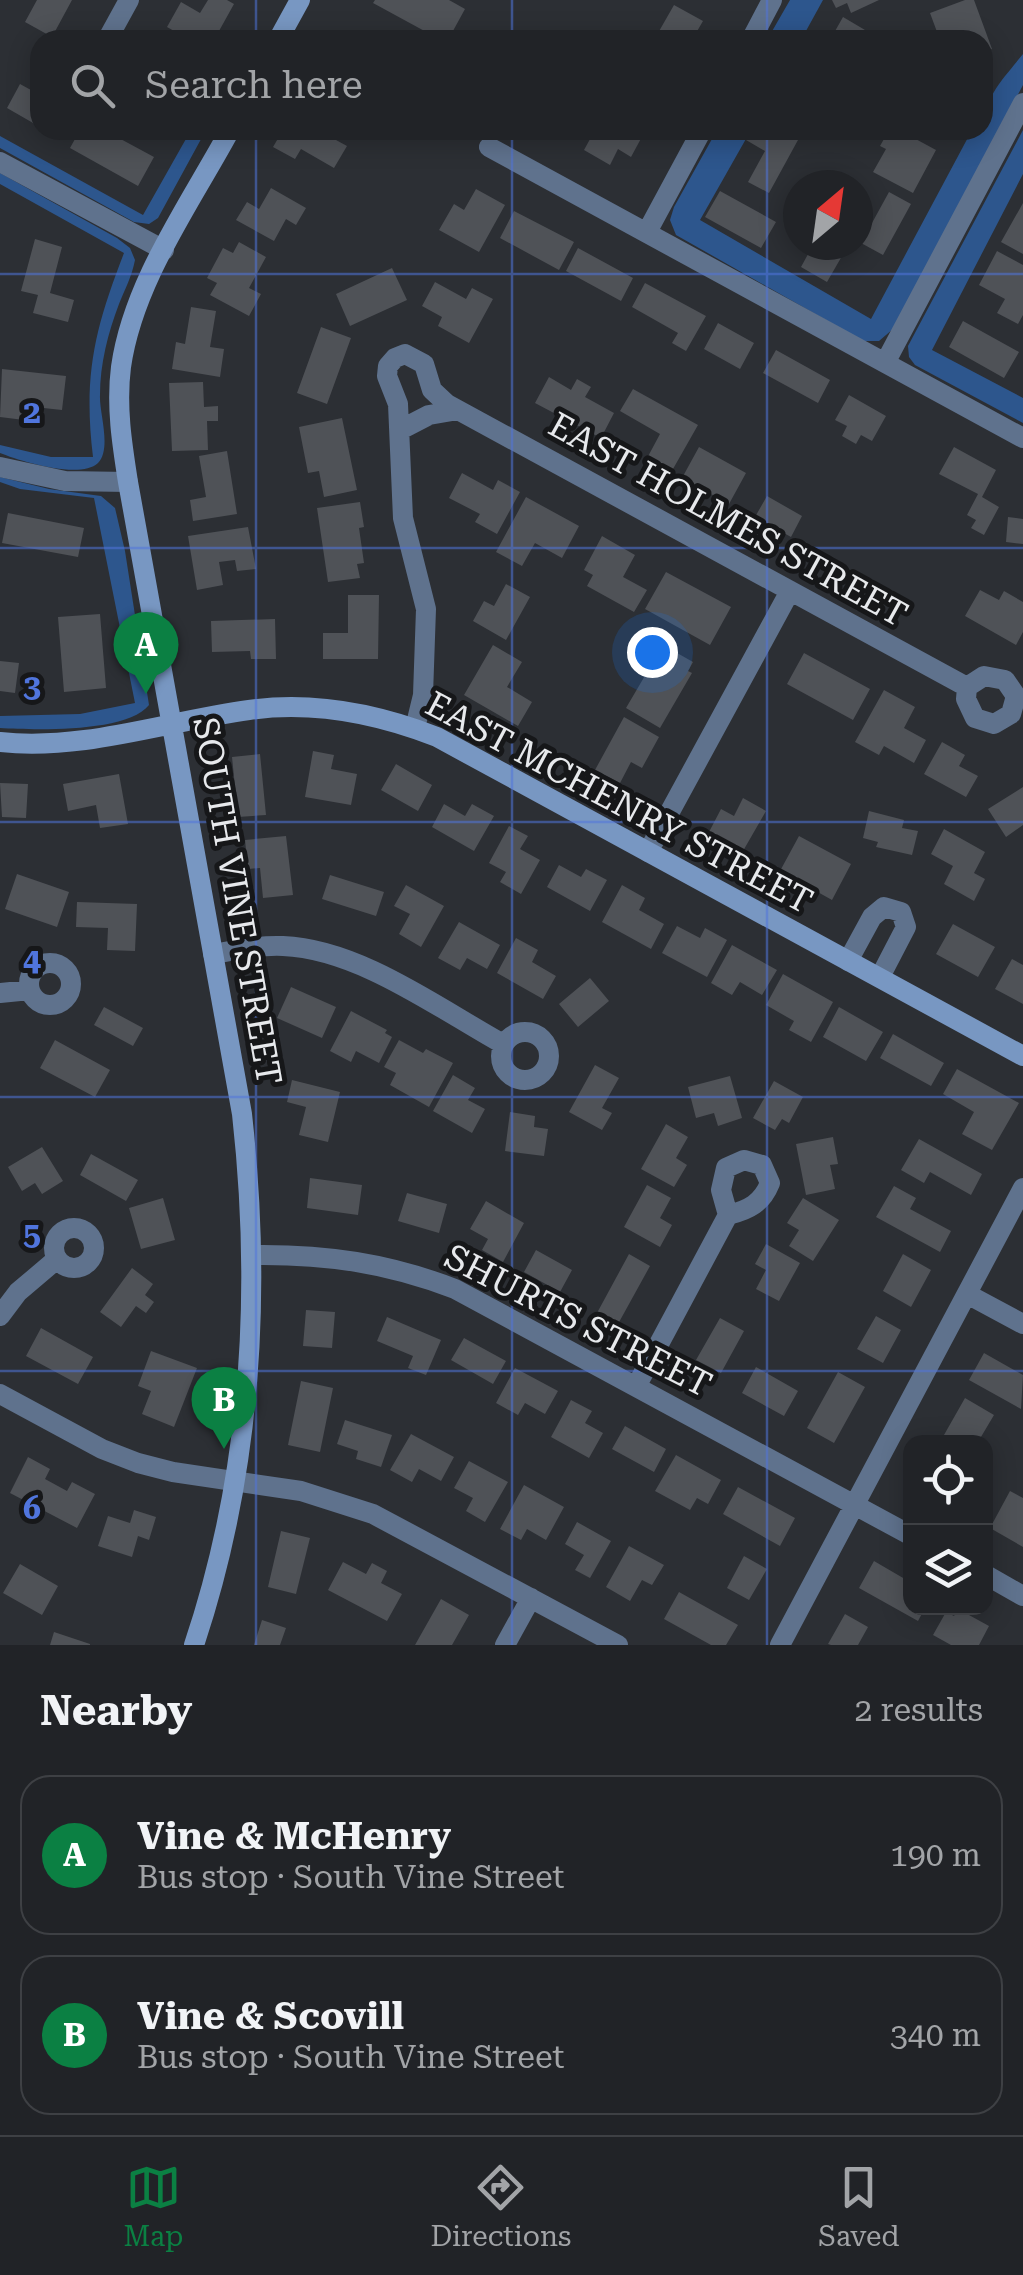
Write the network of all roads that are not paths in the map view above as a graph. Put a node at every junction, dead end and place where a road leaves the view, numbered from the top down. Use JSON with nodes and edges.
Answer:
{"nodes":[{"id":1,"x":129,"y":0,"type":"edge"},
{"id":2,"x":300,"y":0,"type":"edge"},
{"id":3,"x":772,"y":0,"type":"edge"},
{"id":4,"x":112,"y":30,"type":"edge"},
{"id":5,"x":284,"y":30,"type":"edge"},
{"id":6,"x":756,"y":30,"type":"edge"},
{"id":7,"x":1023,"y":103,"type":"edge"},
{"id":8,"x":224,"y":140,"type":"edge"},
{"id":9,"x":697,"y":140,"type":"edge"},
{"id":10,"x":490,"y":147,"type":"dead end"},
{"id":11,"x":0,"y":162,"type":"edge"},
{"id":12,"x":647,"y":232,"type":"junction"},
{"id":13,"x":164,"y":250,"type":"junction"},
{"id":14,"x":885,"y":362,"type":"junction"},
{"id":15,"x":458,"y":410,"type":"junction"},
{"id":16,"x":400,"y":430,"type":"junction"},
{"id":17,"x":1023,"y":438,"type":"edge"},
{"id":18,"x":0,"y":467,"type":"edge"},
{"id":19,"x":128,"y":482,"type":"junction"},
{"id":20,"x":790,"y":591,"type":"junction"},
{"id":21,"x":967,"y":687,"type":"dead end"},
{"id":22,"x":172,"y":724,"type":"junction"},
{"id":23,"x":414,"y":728,"type":"junction"},
{"id":24,"x":0,"y":742,"type":"edge"},
{"id":25,"x":648,"y":852,"type":"junction"},
{"id":26,"x":213,"y":954,"type":"junction"},
{"id":27,"x":848,"y":961,"type":"junction"},
{"id":28,"x":880,"y":978,"type":"junction"},
{"id":29,"x":30,"y":990,"type":"dead end"},
{"id":30,"x":0,"y":993,"type":"edge"},
{"id":31,"x":503,"y":1044,"type":"dead end"},
{"id":32,"x":1023,"y":1056,"type":"edge"},
{"id":33,"x":1023,"y":1188,"type":"edge"},
{"id":34,"x":728,"y":1215,"type":"dead end"},
{"id":35,"x":253,"y":1255,"type":"junction"},
{"id":36,"x":57,"y":1259,"type":"dead end"},
{"id":37,"x":967,"y":1294,"type":"junction"},
{"id":38,"x":0,"y":1316,"type":"edge"},
{"id":39,"x":1023,"y":1324,"type":"edge"},
{"id":40,"x":637,"y":1385,"type":"junction"},
{"id":41,"x":0,"y":1394,"type":"edge"},
{"id":42,"x":236,"y":1482,"type":"junction"},
{"id":43,"x":855,"y":1504,"type":"junction"},
{"id":44,"x":903,"y":1530,"type":"edge"},
{"id":45,"x":993,"y":1579,"type":"edge"},
{"id":46,"x":1023,"y":1596,"type":"edge"},
{"id":47,"x":531,"y":1598,"type":"junction"},
{"id":48,"x":194,"y":1645,"type":"edge"},
{"id":49,"x":505,"y":1645,"type":"edge"},
{"id":50,"x":618,"y":1645,"type":"edge"},
{"id":51,"x":780,"y":1645,"type":"edge"}],
"edges":[{"from":1,"to":4,"type":"street"},
{"from":2,"to":5,"type":"street"},
{"from":3,"to":6,"type":"street"},
{"from":7,"to":14,"type":"street"},
{"from":8,"to":13,"type":"street","name":"SOUTH VINE STREET"},
{"from":9,"to":12,"type":"street"},
{"from":10,"to":12,"type":"street"},
{"from":11,"to":13,"type":"street"},
{"from":12,"to":14,"type":"street"},
{"from":13,"to":19,"type":"street","name":"SOUTH VINE STREET"},
{"from":14,"to":17,"type":"street"},
{"from":15,"to":16,"type":"street"},
{"from":15,"to":16,"type":"street"},
{"from":15,"to":20,"type":"street","name":"EAST HOLMES STREET"},
{"from":16,"to":23,"type":"street"},
{"from":18,"to":19,"type":"street"},
{"from":19,"to":22,"type":"street","name":"SOUTH VINE STREET"},
{"from":20,"to":21,"type":"street","name":"EAST HOLMES STREET"},
{"from":20,"to":25,"type":"street"},
{"from":22,"to":23,"type":"street","name":"EAST MCHENRY STREET"},
{"from":22,"to":24,"type":"street","name":"EAST MCHENRY STREET"},
{"from":22,"to":26,"type":"street","name":"SOUTH VINE STREET"},
{"from":23,"to":25,"type":"street","name":"EAST MCHENRY STREET"},
{"from":25,"to":27,"type":"street","name":"EAST MCHENRY STREET"},
{"from":26,"to":31,"type":"street"},
{"from":26,"to":35,"type":"street","name":"SOUTH VINE STREET"},
{"from":27,"to":28,"type":"street","name":"EAST MCHENRY STREET"},
{"from":27,"to":28,"type":"street"},
{"from":28,"to":32,"type":"street","name":"EAST MCHENRY STREET"},
{"from":29,"to":30,"type":"street"},
{"from":33,"to":37,"type":"street"},
{"from":34,"to":40,"type":"street"},
{"from":35,"to":40,"type":"street","name":"SHURTS STREET"},
{"from":35,"to":42,"type":"street","name":"SOUTH VINE STREET"},
{"from":36,"to":38,"type":"street"},
{"from":37,"to":39,"type":"street"},
{"from":37,"to":43,"type":"street"},
{"from":40,"to":43,"type":"street","name":"SHURTS STREET"},
{"from":41,"to":42,"type":"street"},
{"from":42,"to":47,"type":"street"},
{"from":42,"to":48,"type":"street","name":"SOUTH VINE STREET"},
{"from":43,"to":44,"type":"street","name":"SHURTS STREET"},
{"from":43,"to":51,"type":"street"},
{"from":45,"to":46,"type":"street"},
{"from":47,"to":49,"type":"street"},
{"from":47,"to":50,"type":"street"}]}
